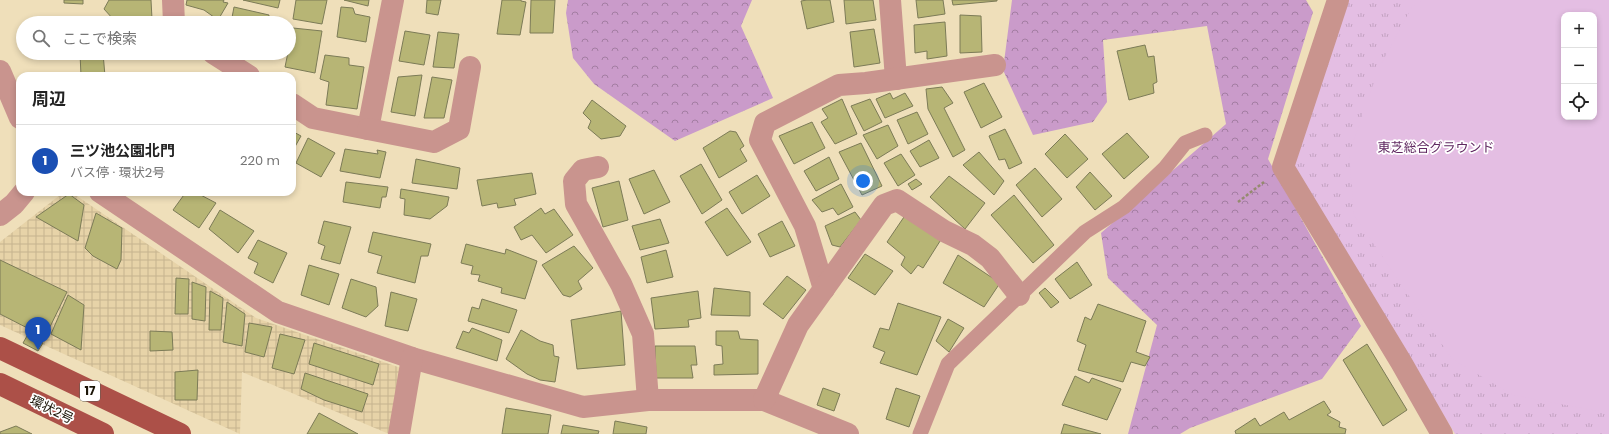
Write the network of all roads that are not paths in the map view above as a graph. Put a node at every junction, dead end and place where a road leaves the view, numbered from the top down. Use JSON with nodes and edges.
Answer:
{"nodes":[{"id":1,"x":173,"y":0,"type":"edge"},
{"id":2,"x":393,"y":0,"type":"edge"},
{"id":3,"x":890,"y":0,"type":"edge"},
{"id":4,"x":1334,"y":3,"type":"edge"},
{"id":5,"x":174,"y":16,"type":"edge"},
{"id":6,"x":225,"y":60,"type":"edge"},
{"id":7,"x":995,"y":65,"type":"dead end"},
{"id":8,"x":470,"y":68,"type":"dead end"},
{"id":9,"x":0,"y":71,"type":"edge"},
{"id":10,"x":243,"y":72,"type":"edge"},
{"id":11,"x":896,"y":79,"type":"junction"},
{"id":12,"x":296,"y":107,"type":"edge"},
{"id":13,"x":16,"y":109,"type":"edge"},
{"id":14,"x":368,"y":129,"type":"junction"},
{"id":15,"x":1205,"y":135,"type":"dead end"},
{"id":16,"x":598,"y":167,"type":"dead end"},
{"id":17,"x":21,"y":196,"type":"edge"},
{"id":18,"x":106,"y":196,"type":"edge"},
{"id":19,"x":0,"y":215,"type":"edge"},
{"id":20,"x":824,"y":289,"type":"junction"},
{"id":21,"x":1019,"y":295,"type":"junction"},
{"id":22,"x":0,"y":348,"type":"edge"},
{"id":23,"x":412,"y":358,"type":"junction"},
{"id":24,"x":0,"y":384,"type":"edge"},
{"id":25,"x":648,"y":400,"type":"junction"},
{"id":26,"x":764,"y":400,"type":"junction"},
{"id":27,"x":103,"y":434,"type":"edge"},
{"id":28,"x":180,"y":434,"type":"edge"},
{"id":29,"x":400,"y":434,"type":"edge"},
{"id":30,"x":848,"y":434,"type":"edge"},
{"id":31,"x":920,"y":434,"type":"edge"},
{"id":32,"x":1442,"y":434,"type":"edge"}],
"edges":[{"from":1,"to":5,"type":"street"},
{"from":2,"to":14,"type":"street"},
{"from":3,"to":11,"type":"street"},
{"from":4,"to":32,"type":"street"},
{"from":6,"to":10,"type":"street"},
{"from":7,"to":11,"type":"street"},
{"from":8,"to":14,"type":"street"},
{"from":9,"to":13,"type":"street"},
{"from":11,"to":20,"type":"street"},
{"from":12,"to":14,"type":"street"},
{"from":15,"to":21,"type":"lane"},
{"from":16,"to":25,"type":"street"},
{"from":17,"to":19,"type":"street"},
{"from":18,"to":23,"type":"street"},
{"from":20,"to":21,"type":"street"},
{"from":20,"to":26,"type":"street"},
{"from":21,"to":31,"type":"lane"},
{"from":22,"to":28,"type":"main road","number":"17"},
{"from":23,"to":25,"type":"street"},
{"from":23,"to":29,"type":"street"},
{"from":24,"to":27,"type":"main road","name":"環状2号"},
{"from":25,"to":26,"type":"street"},
{"from":26,"to":30,"type":"street"}]}
